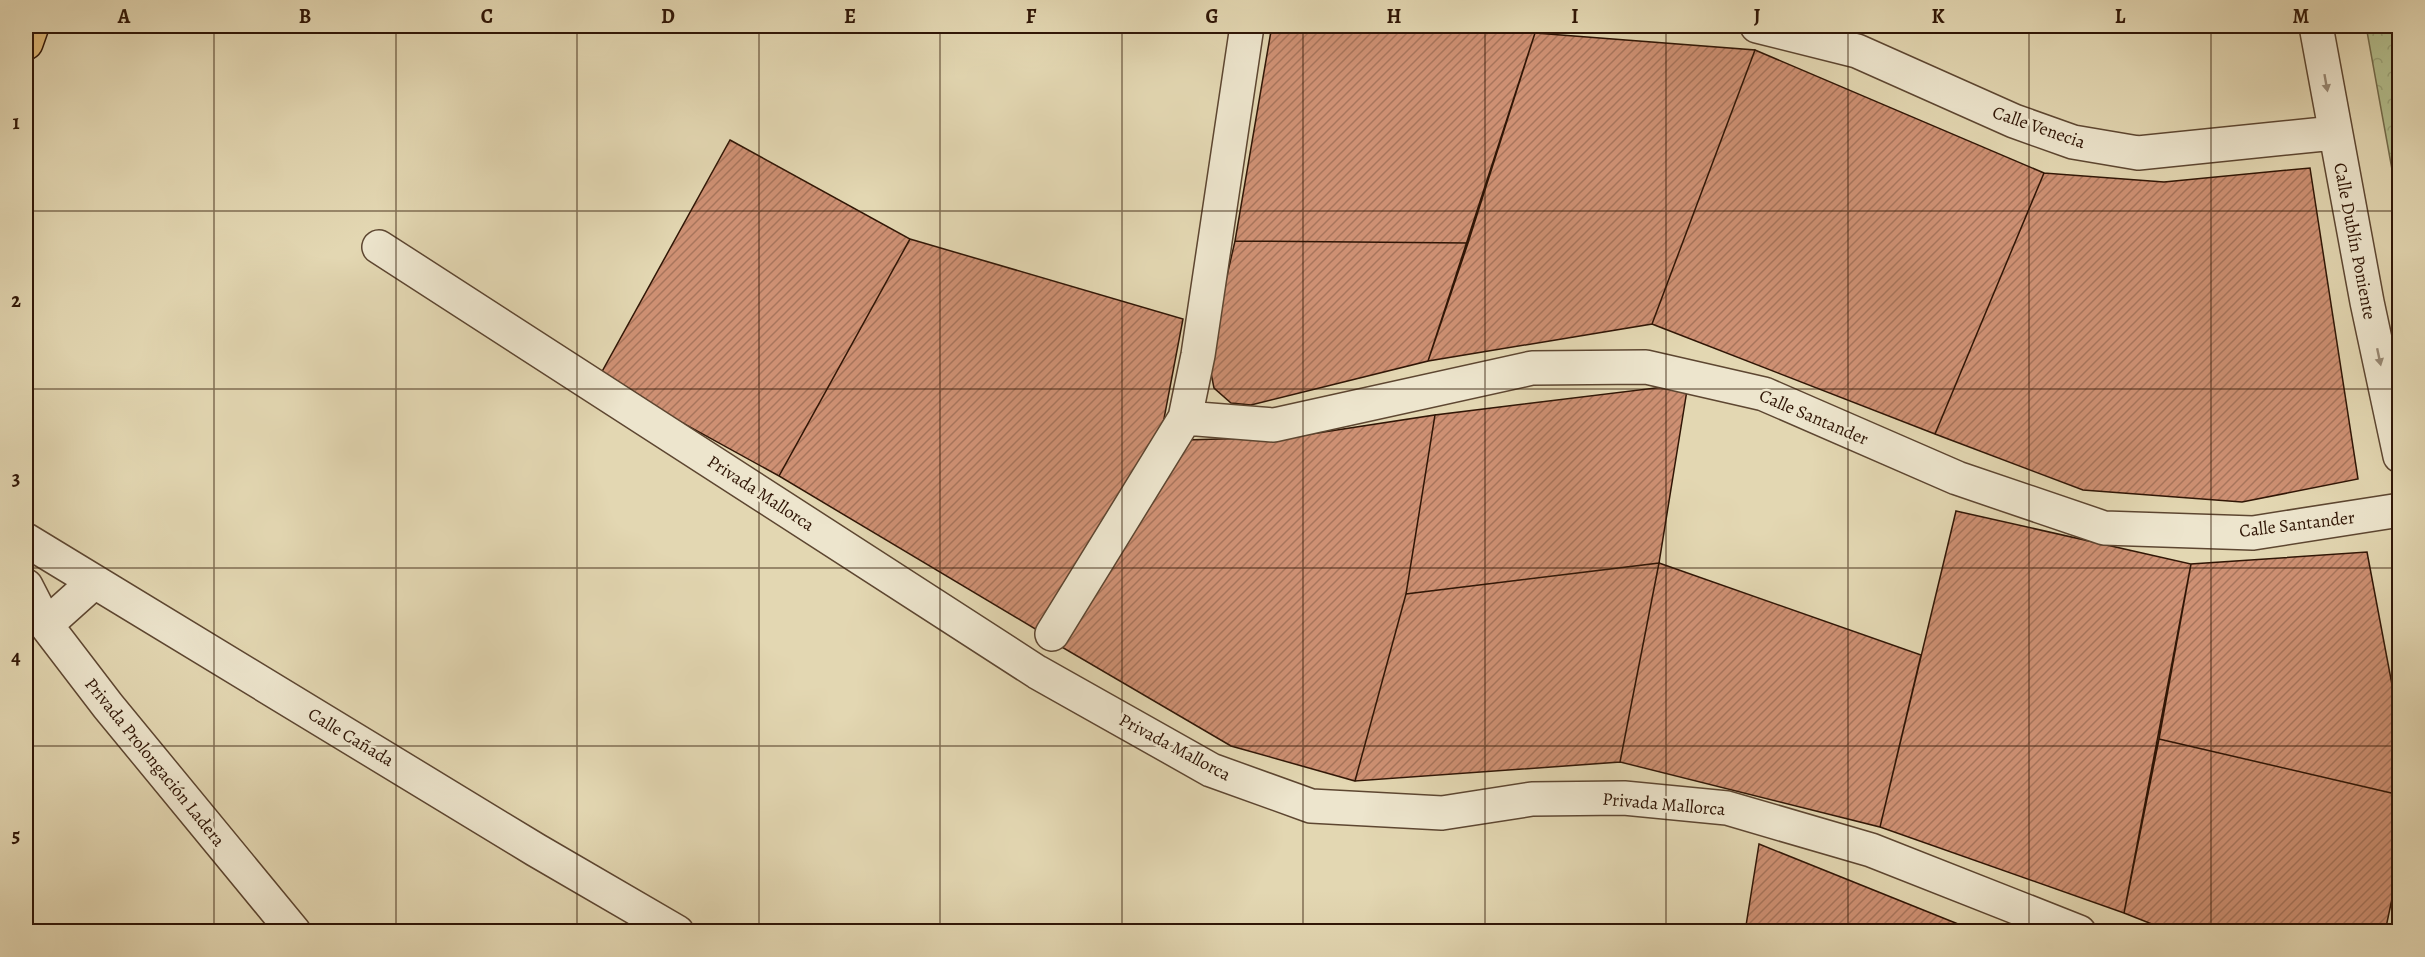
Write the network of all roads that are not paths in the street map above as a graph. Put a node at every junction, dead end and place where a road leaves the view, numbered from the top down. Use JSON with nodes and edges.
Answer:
{"nodes":[{"id":1,"x":32,"y":26,"type":"edge"},
{"id":2,"x":1247,"y":26,"type":"edge"},
{"id":3,"x":1757,"y":26,"type":"edge"},
{"id":4,"x":2316,"y":26,"type":"edge"},
{"id":5,"x":26,"y":44,"type":"edge"},
{"id":6,"x":2334,"y":133,"type":"junction"},
{"id":7,"x":379,"y":247,"type":"dead end"},
{"id":8,"x":1185,"y":418,"type":"junction"},
{"id":9,"x":2400,"y":456,"type":"edge"},
{"id":10,"x":2400,"y":510,"type":"edge"},
{"id":11,"x":26,"y":540,"type":"edge"},
{"id":12,"x":94,"y":582,"type":"junction"},
{"id":13,"x":26,"y":586,"type":"edge"},
{"id":14,"x":46,"y":625,"type":"junction"},
{"id":15,"x":1052,"y":634,"type":"dead end"},
{"id":16,"x":294,"y":932,"type":"edge"},
{"id":17,"x":677,"y":932,"type":"edge"},
{"id":18,"x":2079,"y":932,"type":"edge"}],
"edges":[{"from":1,"to":5,"type":"main road"},
{"from":2,"to":8,"type":"street"},
{"from":3,"to":6,"type":"street","name":"Calle Venecia"},
{"from":4,"to":6,"type":"street","name":"Calle Dublín Poniente","one_way":true},
{"from":6,"to":9,"type":"street","name":"Calle Dublín Poniente","one_way":true},
{"from":7,"to":18,"type":"street","name":"Privada Mallorca"},
{"from":8,"to":10,"type":"street","name":"Calle Santander"},
{"from":8,"to":15,"type":"street"},
{"from":11,"to":12,"type":"street","name":"Calle Cañada"},
{"from":12,"to":14,"type":"street"},
{"from":12,"to":17,"type":"street","name":"Calle Cañada"},
{"from":13,"to":14,"type":"street","name":"Privada Prolongación Ladera"},
{"from":14,"to":16,"type":"street","name":"Privada Prolongación Ladera"}]}
